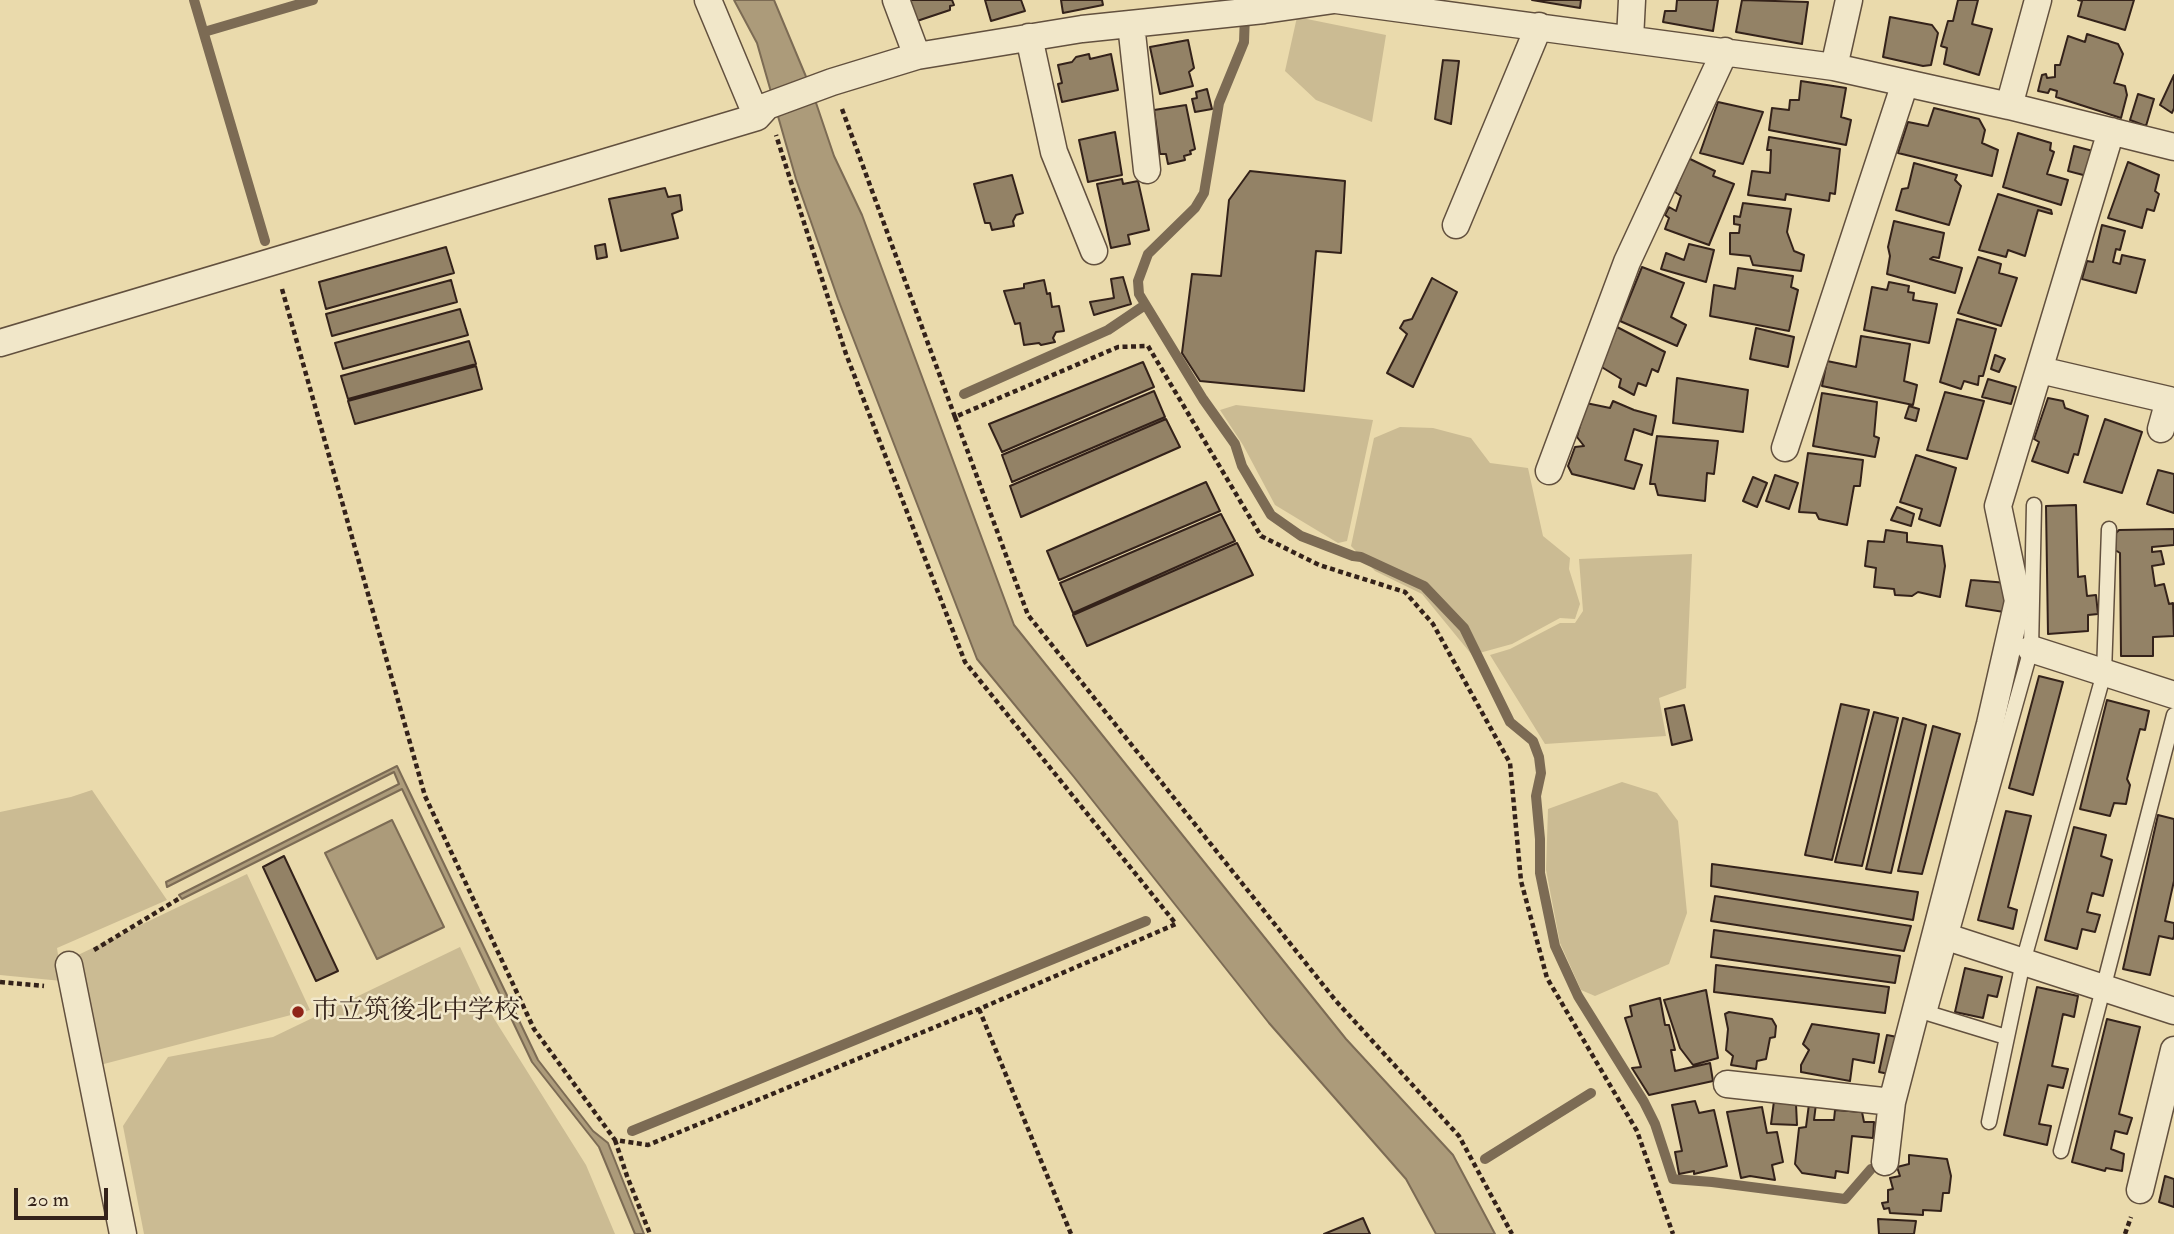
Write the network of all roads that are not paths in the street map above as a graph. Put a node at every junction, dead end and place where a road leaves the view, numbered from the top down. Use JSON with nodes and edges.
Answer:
{"nodes":[{"id":1,"x":708,"y":0,"type":"edge"},
{"id":2,"x":896,"y":0,"type":"edge"},
{"id":3,"x":1335,"y":0,"type":"edge"},
{"id":4,"x":1632,"y":0,"type":"edge"},
{"id":5,"x":1849,"y":0,"type":"edge"},
{"id":6,"x":2038,"y":0,"type":"edge"},
{"id":7,"x":1390,"y":4,"type":"edge"},
{"id":8,"x":1265,"y":5,"type":"edge"},
{"id":9,"x":1131,"y":24,"type":"junction"},
{"id":10,"x":1539,"y":26,"type":"junction"},
{"id":11,"x":1029,"y":37,"type":"junction"},
{"id":12,"x":1630,"y":39,"type":"junction"},
{"id":13,"x":1725,"y":51,"type":"junction"},
{"id":14,"x":917,"y":56,"type":"junction"},
{"id":15,"x":1834,"y":67,"type":"junction"},
{"id":16,"x":1905,"y":83,"type":"junction"},
{"id":17,"x":2009,"y":106,"type":"junction"},
{"id":18,"x":762,"y":112,"type":"junction"},
{"id":19,"x":2110,"y":131,"type":"junction"},
{"id":20,"x":2174,"y":147,"type":"edge"},
{"id":21,"x":1147,"y":170,"type":"dead end"},
{"id":22,"x":1456,"y":225,"type":"dead end"},
{"id":23,"x":1094,"y":251,"type":"dead end"},
{"id":24,"x":0,"y":343,"type":"edge"},
{"id":25,"x":2040,"y":370,"type":"junction"},
{"id":26,"x":2161,"y":429,"type":"dead end"},
{"id":27,"x":1785,"y":448,"type":"dead end"},
{"id":28,"x":1549,"y":471,"type":"dead end"},
{"id":29,"x":2006,"y":483,"type":"junction"},
{"id":30,"x":2034,"y":505,"type":"dead end"},
{"id":31,"x":2109,"y":529,"type":"dead end"},
{"id":32,"x":2032,"y":600,"type":"junction"},
{"id":33,"x":2031,"y":649,"type":"junction"},
{"id":34,"x":2104,"y":673,"type":"junction"},
{"id":35,"x":2174,"y":695,"type":"edge"},
{"id":36,"x":2174,"y":715,"type":"edge"},
{"id":37,"x":1950,"y":938,"type":"junction"},
{"id":38,"x":2023,"y":961,"type":"junction"},
{"id":39,"x":71,"y":977,"type":"road end"},
{"id":40,"x":2104,"y":987,"type":"junction"},
{"id":41,"x":1922,"y":1011,"type":"junction"},
{"id":42,"x":2174,"y":1011,"type":"edge"},
{"id":43,"x":2007,"y":1037,"type":"junction"},
{"id":44,"x":2174,"y":1050,"type":"edge"},
{"id":45,"x":1727,"y":1084,"type":"dead end"},
{"id":46,"x":1892,"y":1102,"type":"junction"},
{"id":47,"x":1989,"y":1122,"type":"dead end"},
{"id":48,"x":2061,"y":1151,"type":"dead end"},
{"id":49,"x":2162,"y":1155,"type":"edge"},
{"id":50,"x":1885,"y":1163,"type":"dead end"},
{"id":51,"x":2140,"y":1190,"type":"dead end"},
{"id":52,"x":122,"y":1234,"type":"edge"}],
"edges":[{"from":1,"to":18,"type":"street"},
{"from":2,"to":14,"type":"street"},
{"from":3,"to":7,"type":"street"},
{"from":3,"to":8,"type":"street"},
{"from":4,"to":12,"type":"street"},
{"from":5,"to":15,"type":"street"},
{"from":6,"to":17,"type":"street"},
{"from":7,"to":10,"type":"street"},
{"from":8,"to":9,"type":"street"},
{"from":9,"to":11,"type":"street"},
{"from":9,"to":21,"type":"street"},
{"from":10,"to":12,"type":"street"},
{"from":10,"to":22,"type":"street"},
{"from":11,"to":14,"type":"street"},
{"from":11,"to":23,"type":"street"},
{"from":12,"to":13,"type":"street"},
{"from":13,"to":15,"type":"street"},
{"from":13,"to":28,"type":"street"},
{"from":14,"to":18,"type":"street"},
{"from":15,"to":16,"type":"street"},
{"from":16,"to":17,"type":"street"},
{"from":16,"to":27,"type":"street"},
{"from":17,"to":19,"type":"street"},
{"from":18,"to":24,"type":"street"},
{"from":19,"to":20,"type":"street"},
{"from":19,"to":25,"type":"street"},
{"from":25,"to":26,"type":"street"},
{"from":25,"to":29,"type":"street"},
{"from":29,"to":32,"type":"street"},
{"from":29,"to":41,"type":"street"},
{"from":30,"to":32,"type":"lane"},
{"from":31,"to":34,"type":"lane"},
{"from":32,"to":33,"type":"lane"},
{"from":33,"to":34,"type":"street"},
{"from":33,"to":37,"type":"lane"},
{"from":34,"to":35,"type":"street"},
{"from":34,"to":38,"type":"lane"},
{"from":36,"to":40,"type":"lane"},
{"from":37,"to":38,"type":"street"},
{"from":37,"to":41,"type":"lane"},
{"from":38,"to":40,"type":"street"},
{"from":38,"to":43,"type":"lane"},
{"from":39,"to":52,"type":"street"},
{"from":40,"to":42,"type":"street"},
{"from":40,"to":48,"type":"lane"},
{"from":41,"to":43,"type":"lane"},
{"from":41,"to":46,"type":"street"},
{"from":43,"to":47,"type":"lane"},
{"from":44,"to":49,"type":"street"},
{"from":45,"to":46,"type":"street"},
{"from":46,"to":50,"type":"street"},
{"from":49,"to":51,"type":"street"}]}
